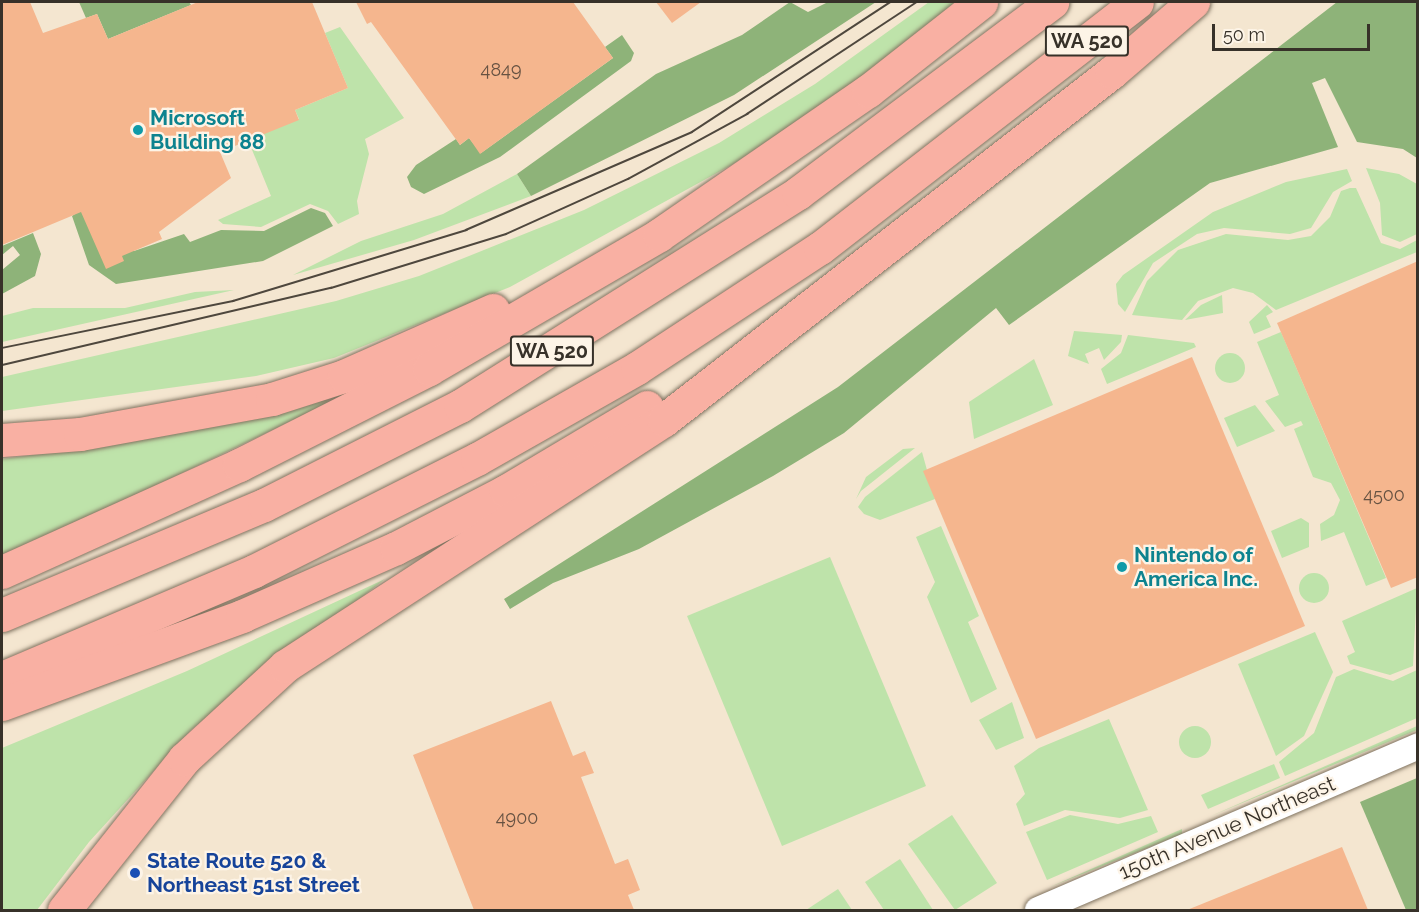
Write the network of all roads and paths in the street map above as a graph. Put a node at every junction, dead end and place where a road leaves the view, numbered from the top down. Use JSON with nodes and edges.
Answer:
{"nodes":[{"id":1,"x":981,"y":2,"type":"edge"},
{"id":2,"x":1052,"y":2,"type":"edge"},
{"id":3,"x":1137,"y":2,"type":"edge"},
{"id":4,"x":1193,"y":2,"type":"edge"},
{"id":5,"x":659,"y":236,"type":"junction"},
{"id":6,"x":835,"y":286,"type":"junction"},
{"id":7,"x":2,"y":440,"type":"edge"},
{"id":8,"x":2,"y":572,"type":"edge"},
{"id":9,"x":2,"y":615,"type":"edge"},
{"id":10,"x":2,"y":678,"type":"edge"},
{"id":11,"x":2,"y":704,"type":"edge"},
{"id":12,"x":1418,"y":746,"type":"edge"},
{"id":13,"x":64,"y":910,"type":"edge"},
{"id":14,"x":1038,"y":910,"type":"edge"}],
"edges":[{"from":1,"to":5,"type":"highway"},
{"from":2,"to":9,"type":"highway","number":"WA 520"},
{"from":3,"to":10,"type":"highway","number":"WA 520"},
{"from":4,"to":6,"type":"highway"},
{"from":5,"to":7,"type":"highway"},
{"from":5,"to":8,"type":"highway"},
{"from":6,"to":11,"type":"highway"},
{"from":6,"to":13,"type":"highway"},
{"from":12,"to":14,"type":"street","name":"150th Avenue Northeast"}]}
